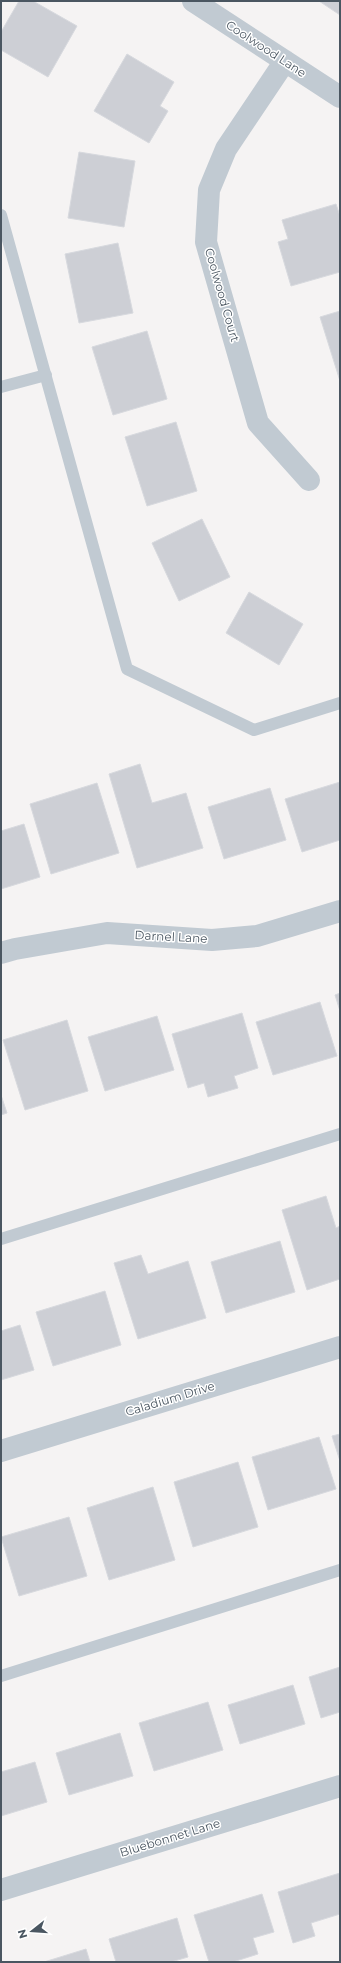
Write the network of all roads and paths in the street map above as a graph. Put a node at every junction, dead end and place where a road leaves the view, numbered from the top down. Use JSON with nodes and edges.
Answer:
{"nodes":[{"id":1,"x":193,"y":1,"type":"edge"},
{"id":2,"x":285,"y":61,"type":"junction"},
{"id":3,"x":340,"y":97,"type":"edge"},
{"id":4,"x":1,"y":216,"type":"edge"},
{"id":5,"x":46,"y":375,"type":"junction"},
{"id":6,"x":1,"y":387,"type":"edge"},
{"id":7,"x":309,"y":480,"type":"dead end"},
{"id":8,"x":340,"y":703,"type":"edge"},
{"id":9,"x":340,"y":911,"type":"edge"},
{"id":10,"x":1,"y":954,"type":"edge"},
{"id":11,"x":340,"y":1134,"type":"edge"},
{"id":12,"x":1,"y":1239,"type":"edge"},
{"id":13,"x":340,"y":1347,"type":"edge"},
{"id":14,"x":1,"y":1451,"type":"edge"},
{"id":15,"x":340,"y":1570,"type":"edge"},
{"id":16,"x":1,"y":1676,"type":"edge"},
{"id":17,"x":340,"y":1786,"type":"edge"},
{"id":18,"x":1,"y":1890,"type":"edge"}],
"edges":[{"from":1,"to":2,"type":"street","name":"Coolwood Lane"},
{"from":2,"to":3,"type":"street","name":"Coolwood Lane"},
{"from":2,"to":7,"type":"street","name":"Coolwood Court"},
{"from":4,"to":5,"type":"lane"},
{"from":5,"to":6,"type":"lane"},
{"from":5,"to":8,"type":"lane"},
{"from":9,"to":10,"type":"street","name":"Darnel Lane"},
{"from":11,"to":12,"type":"lane"},
{"from":13,"to":14,"type":"street","name":"Caladium Drive"},
{"from":15,"to":16,"type":"lane"},
{"from":17,"to":18,"type":"street","name":"Bluebonnet Lane"}]}
